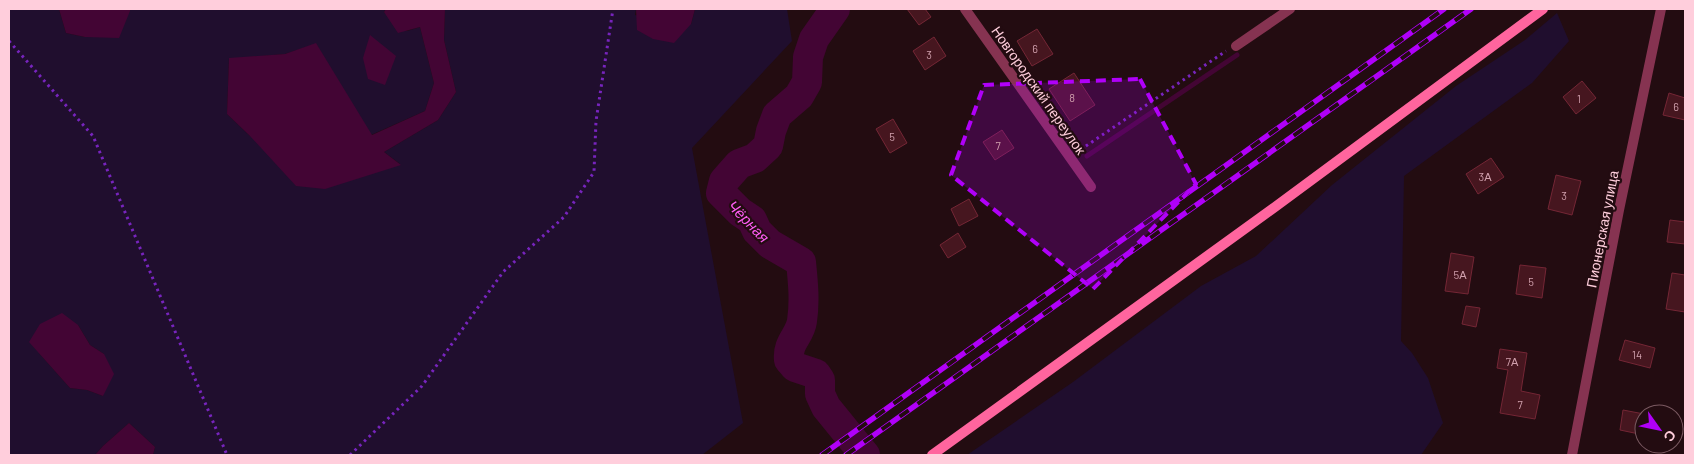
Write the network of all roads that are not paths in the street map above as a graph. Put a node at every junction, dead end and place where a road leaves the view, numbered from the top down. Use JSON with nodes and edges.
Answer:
{"nodes":[{"id":1,"x":965,"y":9,"type":"edge"},
{"id":2,"x":1290,"y":9,"type":"edge"},
{"id":3,"x":1543,"y":9,"type":"edge"},
{"id":4,"x":1661,"y":9,"type":"edge"},
{"id":5,"x":1236,"y":46,"type":"road end"},
{"id":6,"x":1091,"y":187,"type":"dead end"},
{"id":7,"x":932,"y":455,"type":"edge"},
{"id":8,"x":1572,"y":455,"type":"edge"}],
"edges":[{"from":1,"to":6,"type":"street","name":"Новгородский переулок"},
{"from":2,"to":5,"type":"street"},
{"from":3,"to":7,"type":"street"},
{"from":4,"to":8,"type":"street","name":"Пионерская улица"}]}
